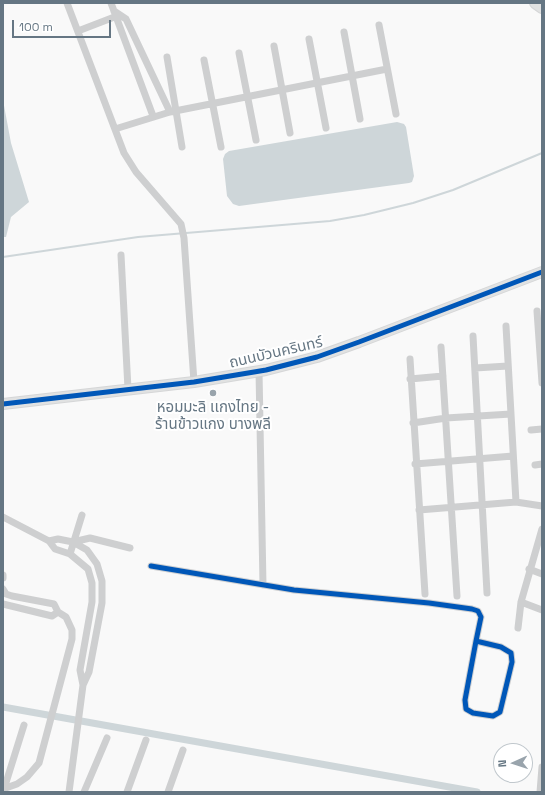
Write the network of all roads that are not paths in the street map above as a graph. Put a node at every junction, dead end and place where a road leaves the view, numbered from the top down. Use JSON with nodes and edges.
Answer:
{"nodes":[{"id":1,"x":67,"y":3,"type":"edge"},
{"id":2,"x":111,"y":3,"type":"edge"},
{"id":3,"x":535,"y":3,"type":"edge"},
{"id":4,"x":542,"y":8,"type":"edge"},
{"id":5,"x":115,"y":13,"type":"junction"},
{"id":6,"x":379,"y":25,"type":"dead end"},
{"id":7,"x":78,"y":31,"type":"junction"},
{"id":8,"x":344,"y":32,"type":"dead end"},
{"id":9,"x":309,"y":40,"type":"dead end"},
{"id":10,"x":274,"y":46,"type":"dead end"},
{"id":11,"x":239,"y":53,"type":"dead end"},
{"id":12,"x":167,"y":57,"type":"dead end"},
{"id":13,"x":204,"y":60,"type":"dead end"},
{"id":14,"x":387,"y":69,"type":"junction"},
{"id":15,"x":352,"y":76,"type":"junction"},
{"id":16,"x":317,"y":83,"type":"junction"},
{"id":17,"x":282,"y":90,"type":"junction"},
{"id":18,"x":248,"y":96,"type":"junction"},
{"id":19,"x":212,"y":104,"type":"junction"},
{"id":20,"x":173,"y":111,"type":"junction"},
{"id":21,"x":396,"y":114,"type":"dead end"},
{"id":22,"x":154,"y":116,"type":"junction"},
{"id":23,"x":360,"y":119,"type":"dead end"},
{"id":24,"x":326,"y":128,"type":"dead end"},
{"id":25,"x":115,"y":129,"type":"junction"},
{"id":26,"x":290,"y":133,"type":"dead end"},
{"id":27,"x":256,"y":140,"type":"dead end"},
{"id":28,"x":182,"y":147,"type":"dead end"},
{"id":29,"x":221,"y":147,"type":"dead end"},
{"id":30,"x":121,"y":255,"type":"dead end"},
{"id":31,"x":542,"y":272,"type":"edge"},
{"id":32,"x":537,"y":311,"type":"dead end"},
{"id":33,"x":506,"y":326,"type":"dead end"},
{"id":34,"x":473,"y":336,"type":"dead end"},
{"id":35,"x":442,"y":347,"type":"dead end"},
{"id":36,"x":410,"y":359,"type":"dead end"},
{"id":37,"x":508,"y":366,"type":"junction"},
{"id":38,"x":475,"y":368,"type":"junction"},
{"id":39,"x":259,"y":371,"type":"junction"},
{"id":40,"x":443,"y":376,"type":"junction"},
{"id":41,"x":410,"y":380,"type":"junction"},
{"id":42,"x":194,"y":382,"type":"junction"},
{"id":43,"x":542,"y":382,"type":"edge"},
{"id":44,"x":128,"y":389,"type":"junction"},
{"id":45,"x":3,"y":404,"type":"edge"},
{"id":46,"x":511,"y":414,"type":"junction"},
{"id":47,"x":478,"y":416,"type":"junction"},
{"id":48,"x":446,"y":418,"type":"junction"},
{"id":49,"x":413,"y":423,"type":"junction"},
{"id":50,"x":542,"y":429,"type":"edge"},
{"id":51,"x":531,"y":430,"type":"dead end"},
{"id":52,"x":513,"y":456,"type":"junction"},
{"id":53,"x":480,"y":458,"type":"junction"},
{"id":54,"x":448,"y":461,"type":"junction"},
{"id":55,"x":416,"y":464,"type":"junction"},
{"id":56,"x":516,"y":502,"type":"junction"},
{"id":57,"x":483,"y":504,"type":"junction"},
{"id":58,"x":542,"y":506,"type":"edge"},
{"id":59,"x":451,"y":507,"type":"junction"},
{"id":60,"x":419,"y":510,"type":"junction"},
{"id":61,"x":82,"y":515,"type":"dead end"},
{"id":62,"x":3,"y":517,"type":"edge"},
{"id":63,"x":542,"y":529,"type":"edge"},
{"id":64,"x":541,"y":539,"type":"edge"},
{"id":65,"x":49,"y":541,"type":"junction"},
{"id":66,"x":74,"y":542,"type":"junction"},
{"id":67,"x":130,"y":548,"type":"dead end"},
{"id":68,"x":70,"y":554,"type":"junction"},
{"id":69,"x":151,"y":566,"type":"dead end"},
{"id":70,"x":529,"y":569,"type":"junction"},
{"id":71,"x":542,"y":574,"type":"edge"},
{"id":72,"x":263,"y":585,"type":"junction"},
{"id":73,"x":3,"y":589,"type":"edge"},
{"id":74,"x":487,"y":593,"type":"dead end"},
{"id":75,"x":425,"y":594,"type":"dead end"},
{"id":76,"x":457,"y":596,"type":"dead end"},
{"id":77,"x":92,"y":602,"type":"junction"},
{"id":78,"x":521,"y":602,"type":"junction"},
{"id":79,"x":102,"y":603,"type":"junction"},
{"id":80,"x":3,"y":604,"type":"edge"},
{"id":81,"x":542,"y":610,"type":"edge"},
{"id":82,"x":58,"y":612,"type":"junction"},
{"id":83,"x":518,"y":628,"type":"dead end"},
{"id":84,"x":476,"y":641,"type":"junction"},
{"id":85,"x":83,"y":685,"type":"junction"},
{"id":86,"x":24,"y":725,"type":"dead end"},
{"id":87,"x":107,"y":738,"type":"dead end"},
{"id":88,"x":146,"y":740,"type":"dead end"},
{"id":89,"x":183,"y":750,"type":"dead end"},
{"id":90,"x":542,"y":767,"type":"edge"},
{"id":91,"x":17,"y":784,"type":"junction"},
{"id":92,"x":4,"y":789,"type":"edge"},
{"id":93,"x":16,"y":792,"type":"edge"},
{"id":94,"x":69,"y":792,"type":"edge"},
{"id":95,"x":84,"y":792,"type":"edge"},
{"id":96,"x":127,"y":792,"type":"edge"},
{"id":97,"x":168,"y":792,"type":"edge"},
{"id":98,"x":540,"y":792,"type":"edge"}],
"edges":[{"from":1,"to":7,"type":"street"},
{"from":2,"to":5,"type":"street"},
{"from":3,"to":4,"type":"street"},
{"from":5,"to":7,"type":"street"},
{"from":5,"to":20,"type":"street"},
{"from":5,"to":22,"type":"street"},
{"from":6,"to":14,"type":"street"},
{"from":7,"to":25,"type":"street"},
{"from":8,"to":15,"type":"street"},
{"from":9,"to":16,"type":"street"},
{"from":10,"to":17,"type":"street"},
{"from":11,"to":18,"type":"street"},
{"from":12,"to":20,"type":"street"},
{"from":13,"to":19,"type":"street"},
{"from":14,"to":15,"type":"street"},
{"from":14,"to":21,"type":"street"},
{"from":15,"to":16,"type":"street"},
{"from":15,"to":23,"type":"street"},
{"from":16,"to":17,"type":"street"},
{"from":16,"to":24,"type":"street"},
{"from":17,"to":18,"type":"street"},
{"from":17,"to":26,"type":"street"},
{"from":18,"to":19,"type":"street"},
{"from":18,"to":27,"type":"street"},
{"from":19,"to":20,"type":"street"},
{"from":19,"to":29,"type":"street"},
{"from":20,"to":22,"type":"street"},
{"from":20,"to":28,"type":"street"},
{"from":22,"to":25,"type":"street"},
{"from":25,"to":42,"type":"street"},
{"from":30,"to":44,"type":"street"},
{"from":31,"to":39,"type":"street","name":"ถนนบัวนครินทร์"},
{"from":32,"to":43,"type":"street"},
{"from":33,"to":37,"type":"street"},
{"from":34,"to":38,"type":"street"},
{"from":35,"to":40,"type":"street"},
{"from":36,"to":41,"type":"street"},
{"from":37,"to":38,"type":"street"},
{"from":37,"to":46,"type":"street"},
{"from":38,"to":47,"type":"street"},
{"from":39,"to":42,"type":"street","name":"ถนนบัวนครินทร์"},
{"from":39,"to":72,"type":"street"},
{"from":40,"to":41,"type":"street"},
{"from":40,"to":48,"type":"street"},
{"from":41,"to":49,"type":"street"},
{"from":42,"to":44,"type":"street","name":"ถนนบัวนครินทร์"},
{"from":44,"to":45,"type":"street","name":"ถนนบัวนครินทร์"},
{"from":46,"to":47,"type":"street"},
{"from":46,"to":52,"type":"street"},
{"from":47,"to":48,"type":"street"},
{"from":47,"to":53,"type":"street"},
{"from":48,"to":49,"type":"street"},
{"from":48,"to":54,"type":"street"},
{"from":49,"to":55,"type":"street"},
{"from":50,"to":51,"type":"street"},
{"from":52,"to":53,"type":"street"},
{"from":52,"to":56,"type":"street"},
{"from":53,"to":54,"type":"street"},
{"from":53,"to":57,"type":"street"},
{"from":54,"to":55,"type":"street"},
{"from":54,"to":59,"type":"street"},
{"from":55,"to":60,"type":"street"},
{"from":56,"to":57,"type":"street"},
{"from":56,"to":58,"type":"street"},
{"from":57,"to":59,"type":"street"},
{"from":57,"to":74,"type":"street"},
{"from":59,"to":60,"type":"street"},
{"from":59,"to":76,"type":"street"},
{"from":60,"to":75,"type":"street"},
{"from":61,"to":66,"type":"street"},
{"from":62,"to":65,"type":"street"},
{"from":63,"to":64,"type":"street"},
{"from":64,"to":70,"type":"street"},
{"from":65,"to":66,"type":"street"},
{"from":65,"to":68,"type":"street"},
{"from":66,"to":67,"type":"street"},
{"from":66,"to":68,"type":"street"},
{"from":66,"to":79,"type":"street"},
{"from":68,"to":77,"type":"street"},
{"from":69,"to":72,"type":"street"},
{"from":70,"to":71,"type":"street"},
{"from":70,"to":78,"type":"street"},
{"from":72,"to":84,"type":"street"},
{"from":73,"to":82,"type":"street"},
{"from":77,"to":79,"type":"street"},
{"from":77,"to":85,"type":"street"},
{"from":78,"to":81,"type":"street"},
{"from":78,"to":83,"type":"street"},
{"from":79,"to":85,"type":"street"},
{"from":80,"to":82,"type":"street"},
{"from":82,"to":91,"type":"street"},
{"from":84,"to":84,"type":"street"},
{"from":85,"to":94,"type":"street"},
{"from":86,"to":92,"type":"street"},
{"from":87,"to":95,"type":"street"},
{"from":88,"to":96,"type":"street"},
{"from":89,"to":97,"type":"street"},
{"from":90,"to":98,"type":"street"},
{"from":91,"to":92,"type":"street"},
{"from":91,"to":93,"type":"street"}]}
